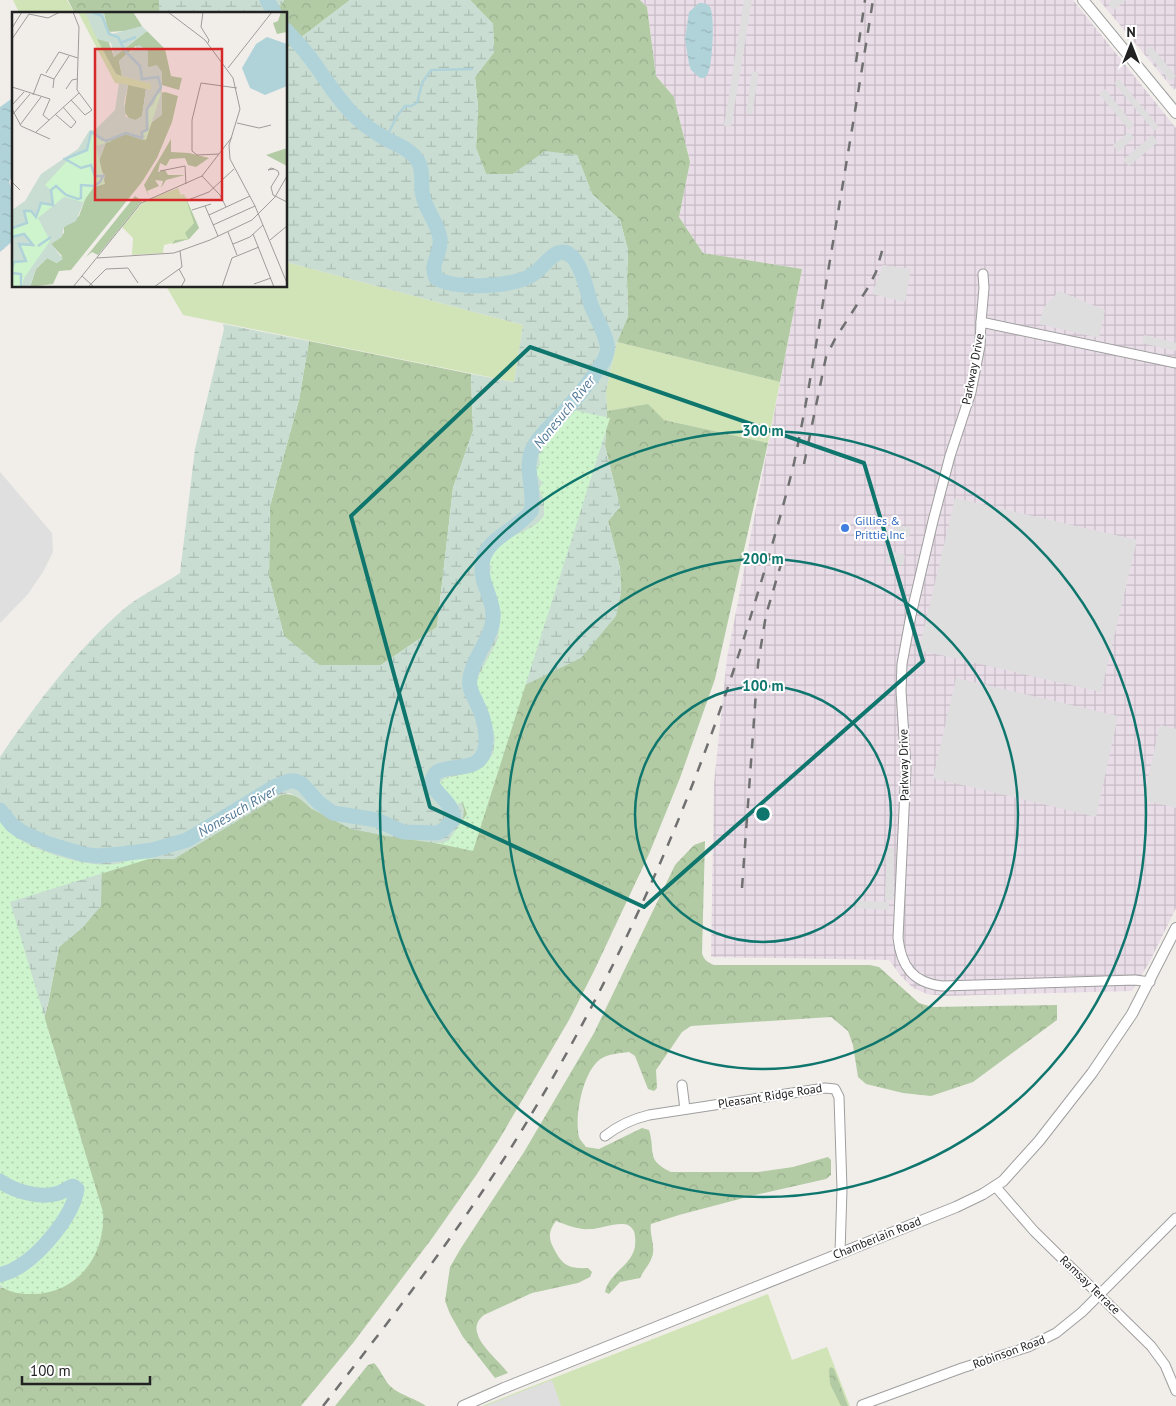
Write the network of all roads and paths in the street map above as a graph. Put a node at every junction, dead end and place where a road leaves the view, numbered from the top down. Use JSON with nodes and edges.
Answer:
{"nodes":[{"id":1,"x":1083,"y":0,"type":"edge"},
{"id":2,"x":1176,"y":113,"type":"edge"},
{"id":3,"x":982,"y":274,"type":"dead end"},
{"id":4,"x":981,"y":322,"type":"junction"},
{"id":5,"x":1176,"y":363,"type":"edge"},
{"id":6,"x":1176,"y":928,"type":"edge"},
{"id":7,"x":1150,"y":982,"type":"junction"},
{"id":8,"x":682,"y":1085,"type":"dead end"},
{"id":9,"x":685,"y":1109,"type":"junction"},
{"id":10,"x":606,"y":1136,"type":"dead end"},
{"id":11,"x":995,"y":1186,"type":"junction"},
{"id":12,"x":1176,"y":1218,"type":"edge"},
{"id":13,"x":840,"y":1254,"type":"junction"},
{"id":14,"x":1100,"y":1294,"type":"junction"},
{"id":15,"x":1176,"y":1390,"type":"edge"},
{"id":16,"x":862,"y":1404,"type":"dead end"},
{"id":17,"x":463,"y":1406,"type":"edge"}],
"edges":[{"from":1,"to":2,"type":"street"},
{"from":3,"to":4,"type":"street","name":"Parkway Drive"},
{"from":4,"to":5,"type":"street","name":"Parkway Drive"},
{"from":4,"to":7,"type":"street","name":"Parkway Drive"},
{"from":6,"to":7,"type":"street","name":"Chamberlain Road"},
{"from":7,"to":11,"type":"street","name":"Chamberlain Road"},
{"from":8,"to":9,"type":"street"},
{"from":9,"to":10,"type":"street","name":"Pleasant Ridge Road"},
{"from":9,"to":13,"type":"street","name":"Pleasant Ridge Road"},
{"from":11,"to":13,"type":"street","name":"Chamberlain Road"},
{"from":11,"to":14,"type":"street","name":"Ramsay Terrace"},
{"from":12,"to":14,"type":"street","name":"Robinson Road"},
{"from":13,"to":17,"type":"street","name":"Chamberlain Road"},
{"from":14,"to":15,"type":"street","name":"Ramsay Terrace"},
{"from":14,"to":16,"type":"street","name":"Robinson Road"}]}
